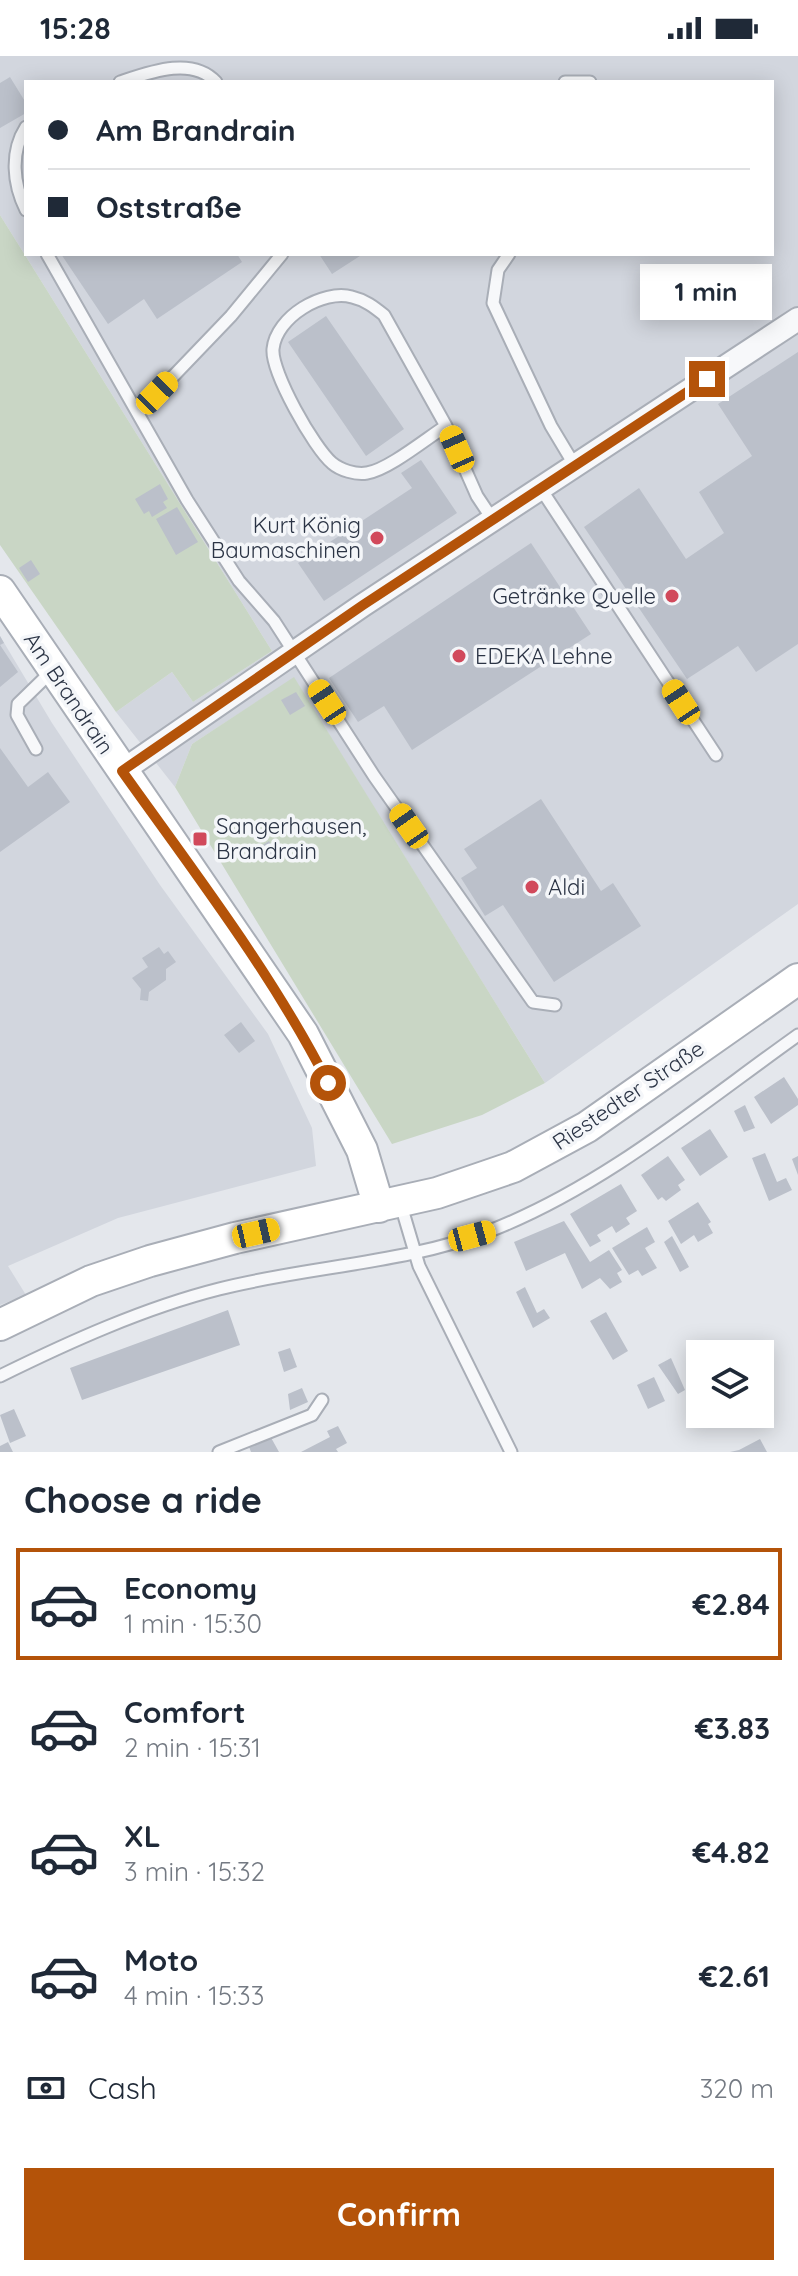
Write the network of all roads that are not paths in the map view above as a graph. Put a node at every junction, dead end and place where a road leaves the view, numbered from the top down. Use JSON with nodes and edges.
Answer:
{"nodes":[{"id":1,"x":126,"y":80,"type":"edge"},
{"id":2,"x":214,"y":80,"type":"edge"},
{"id":3,"x":24,"y":131,"type":"edge"},
{"id":4,"x":24,"y":206,"type":"edge"},
{"id":5,"x":48,"y":256,"type":"edge"},
{"id":6,"x":280,"y":256,"type":"edge"},
{"id":7,"x":508,"y":256,"type":"edge"},
{"id":8,"x":798,"y":319,"type":"edge"},
{"id":9,"x":138,"y":413,"type":"junction"},
{"id":10,"x":446,"y":426,"type":"junction"},
{"id":11,"x":575,"y":466,"type":"junction"},
{"id":12,"x":541,"y":489,"type":"junction"},
{"id":13,"x":494,"y":521,"type":"junction"},
{"id":14,"x":0,"y":591,"type":"edge"},
{"id":15,"x":295,"y":652,"type":"junction"},
{"id":16,"x":53,"y":670,"type":"junction"},
{"id":17,"x":36,"y":749,"type":"dead end"},
{"id":18,"x":716,"y":755,"type":"dead end"},
{"id":19,"x":122,"y":771,"type":"junction"},
{"id":20,"x":798,"y":979,"type":"edge"},
{"id":21,"x":555,"y":1005,"type":"dead end"},
{"id":22,"x":798,"y":1035,"type":"edge"},
{"id":23,"x":390,"y":1204,"type":"junction"},
{"id":24,"x":413,"y":1251,"type":"junction"},
{"id":25,"x":2,"y":1319,"type":"edge"},
{"id":26,"x":0,"y":1376,"type":"edge"},
{"id":27,"x":322,"y":1400,"type":"dead end"},
{"id":28,"x":219,"y":1452,"type":"edge"},
{"id":29,"x":511,"y":1452,"type":"edge"}],
"edges":[{"from":1,"to":2,"type":"lane"},
{"from":3,"to":4,"type":"lane"},
{"from":5,"to":9,"type":"lane"},
{"from":6,"to":9,"type":"lane"},
{"from":7,"to":11,"type":"lane"},
{"from":8,"to":11,"type":"street"},
{"from":9,"to":15,"type":"lane"},
{"from":10,"to":10,"type":"lane"},
{"from":10,"to":13,"type":"lane"},
{"from":11,"to":12,"type":"street"},
{"from":12,"to":13,"type":"street"},
{"from":12,"to":18,"type":"lane"},
{"from":13,"to":15,"type":"street"},
{"from":14,"to":16,"type":"main road","name":"Am Brandrain"},
{"from":15,"to":19,"type":"street"},
{"from":15,"to":21,"type":"lane"},
{"from":16,"to":17,"type":"lane"},
{"from":16,"to":19,"type":"main road","name":"Am Brandrain"},
{"from":19,"to":23,"type":"main road","name":"Am Brandrain"},
{"from":20,"to":23,"type":"main road","name":"Riestedter Straße"},
{"from":22,"to":24,"type":"lane"},
{"from":23,"to":24,"type":"lane"},
{"from":23,"to":25,"type":"main road","name":"Riestedter Straße"},
{"from":24,"to":26,"type":"lane"},
{"from":24,"to":29,"type":"lane"},
{"from":27,"to":28,"type":"lane"}]}
